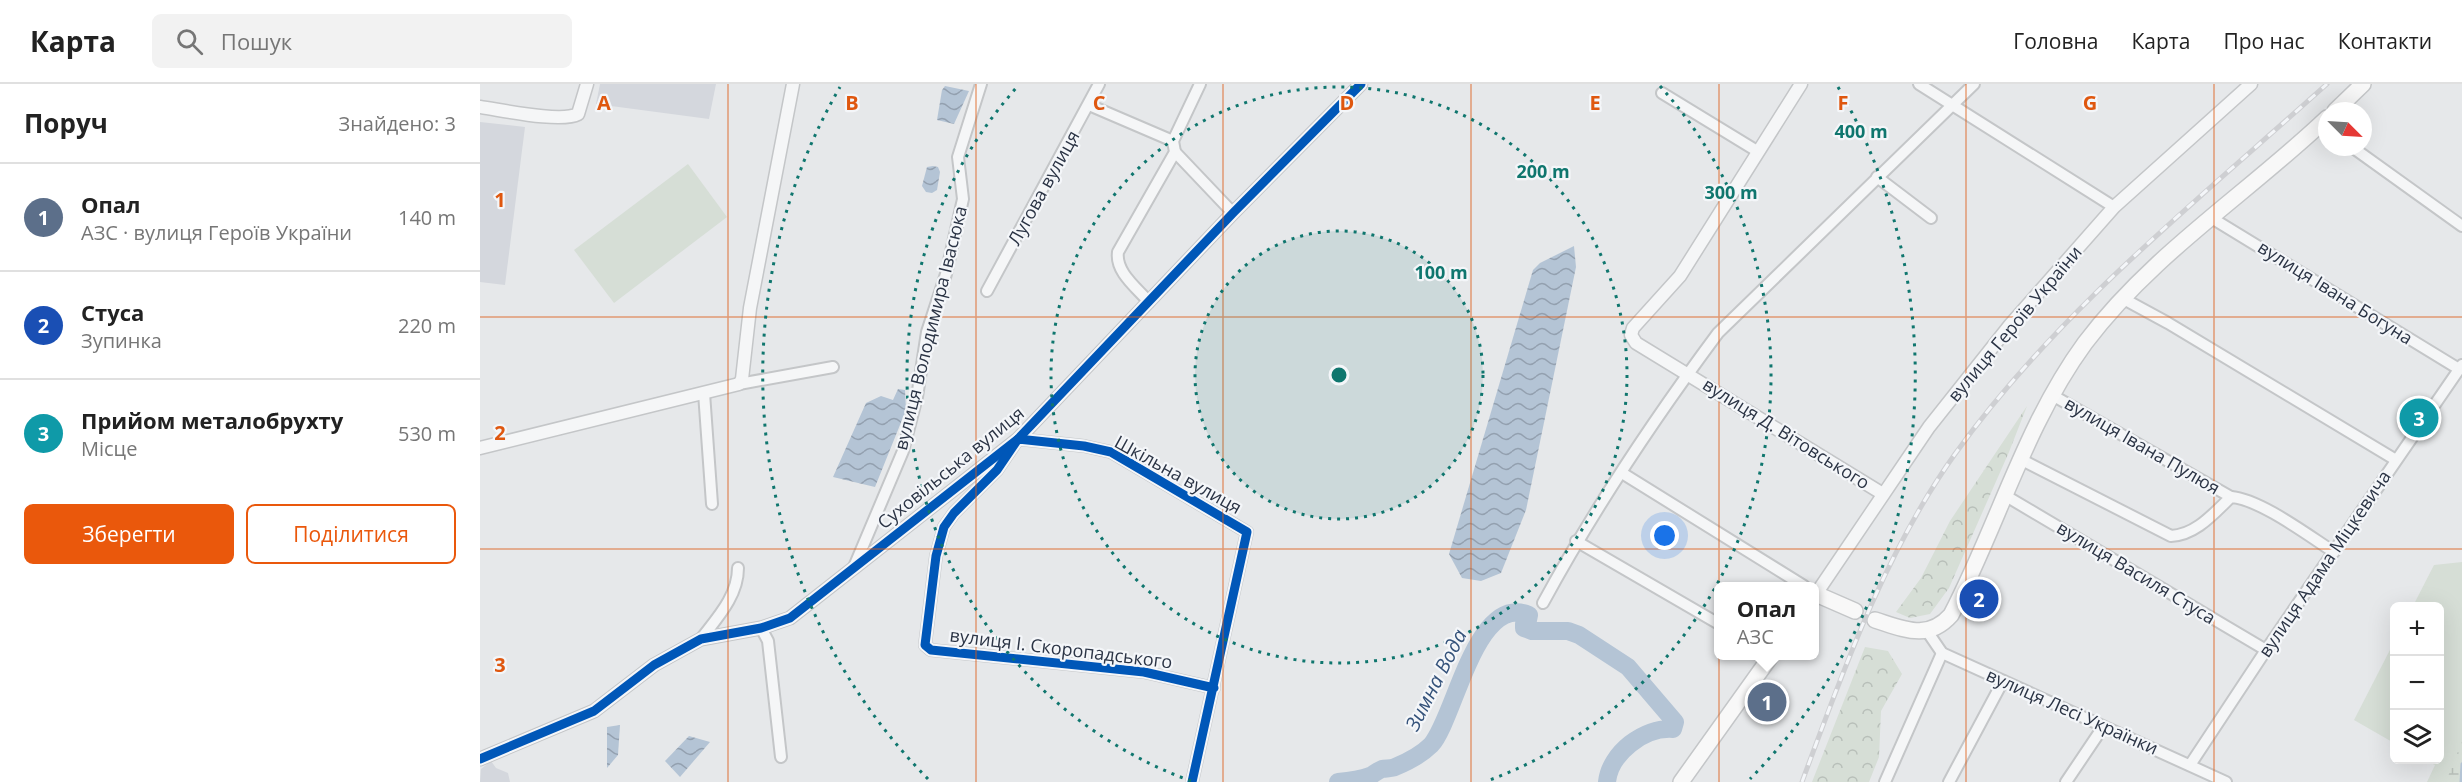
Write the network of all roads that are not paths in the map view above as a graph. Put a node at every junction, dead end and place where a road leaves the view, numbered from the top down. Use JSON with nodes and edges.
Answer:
{"nodes":[{"id":1,"x":587,"y":84,"type":"edge"},
{"id":2,"x":793,"y":84,"type":"edge"},
{"id":3,"x":981,"y":84,"type":"edge"},
{"id":4,"x":1099,"y":84,"type":"edge"},
{"id":5,"x":1200,"y":84,"type":"edge"},
{"id":6,"x":1361,"y":84,"type":"edge"},
{"id":7,"x":1801,"y":84,"type":"edge"},
{"id":8,"x":1919,"y":84,"type":"edge"},
{"id":9,"x":1974,"y":84,"type":"edge"},
{"id":10,"x":2251,"y":84,"type":"edge"},
{"id":11,"x":2363,"y":84,"type":"edge"},
{"id":12,"x":1662,"y":93,"type":"dead end"},
{"id":13,"x":2344,"y":102,"type":"edge"},
{"id":14,"x":1089,"y":105,"type":"junction"},
{"id":15,"x":1952,"y":105,"type":"junction"},
{"id":16,"x":480,"y":106,"type":"edge"},
{"id":17,"x":2318,"y":130,"type":"edge"},
{"id":18,"x":1174,"y":147,"type":"junction"},
{"id":19,"x":1757,"y":151,"type":"junction"},
{"id":20,"x":2365,"y":156,"type":"edge"},
{"id":21,"x":1877,"y":177,"type":"junction"},
{"id":22,"x":2114,"y":207,"type":"junction"},
{"id":23,"x":1233,"y":213,"type":"junction"},
{"id":24,"x":2210,"y":217,"type":"junction"},
{"id":25,"x":1931,"y":218,"type":"dead end"},
{"id":26,"x":2462,"y":226,"type":"edge"},
{"id":27,"x":987,"y":291,"type":"dead end"},
{"id":28,"x":2122,"y":298,"type":"junction"},
{"id":29,"x":1149,"y":302,"type":"junction"},
{"id":30,"x":833,"y":367,"type":"dead end"},
{"id":31,"x":2461,"y":367,"type":"edge"},
{"id":32,"x":1688,"y":374,"type":"junction"},
{"id":33,"x":739,"y":384,"type":"junction"},
{"id":34,"x":704,"y":393,"type":"junction"},
{"id":35,"x":2052,"y":395,"type":"junction"},
{"id":36,"x":1018,"y":440,"type":"junction"},
{"id":37,"x":480,"y":448,"type":"edge"},
{"id":38,"x":2020,"y":459,"type":"junction"},
{"id":39,"x":2396,"y":460,"type":"junction"},
{"id":40,"x":1622,"y":473,"type":"junction"},
{"id":41,"x":1883,"y":494,"type":"junction"},
{"id":42,"x":2006,"y":496,"type":"junction"},
{"id":43,"x":2231,"y":497,"type":"junction"},
{"id":44,"x":712,"y":504,"type":"dead end"},
{"id":45,"x":1576,"y":541,"type":"junction"},
{"id":46,"x":2334,"y":552,"type":"junction"},
{"id":47,"x":854,"y":567,"type":"junction"},
{"id":48,"x":738,"y":568,"type":"dead end"},
{"id":49,"x":1797,"y":582,"type":"edge"},
{"id":50,"x":1819,"y":584,"type":"edge"},
{"id":51,"x":1819,"y":595,"type":"edge"},
{"id":52,"x":1543,"y":603,"type":"dead end"},
{"id":53,"x":1855,"y":611,"type":"dead end"},
{"id":54,"x":1875,"y":620,"type":"dead end"},
{"id":55,"x":1714,"y":621,"type":"edge"},
{"id":56,"x":761,"y":628,"type":"junction"},
{"id":57,"x":1928,"y":631,"type":"junction"},
{"id":58,"x":701,"y":639,"type":"junction"},
{"id":59,"x":2266,"y":650,"type":"junction"},
{"id":60,"x":1942,"y":653,"type":"junction"},
{"id":61,"x":1768,"y":660,"type":"edge"},
{"id":62,"x":2003,"y":681,"type":"junction"},
{"id":63,"x":1214,"y":688,"type":"junction"},
{"id":64,"x":2103,"y":727,"type":"junction"},
{"id":65,"x":781,"y":757,"type":"dead end"},
{"id":66,"x":480,"y":759,"type":"edge"},
{"id":67,"x":2190,"y":765,"type":"junction"},
{"id":68,"x":1192,"y":782,"type":"edge"},
{"id":69,"x":1682,"y":782,"type":"edge"},
{"id":70,"x":1885,"y":782,"type":"edge"},
{"id":71,"x":1949,"y":782,"type":"edge"},
{"id":72,"x":2066,"y":782,"type":"edge"},
{"id":73,"x":2226,"y":782,"type":"edge"}],
"edges":[{"from":1,"to":16,"type":"street"},
{"from":2,"to":33,"type":"street"},
{"from":3,"to":47,"type":"street","name":"вулиця Володимира Івасюка"},
{"from":4,"to":14,"type":"street","name":"Лугова вулиця"},
{"from":5,"to":18,"type":"street"},
{"from":6,"to":23,"type":"street","name":"Суховільська вулиця"},
{"from":7,"to":19,"type":"street"},
{"from":8,"to":15,"type":"street"},
{"from":9,"to":15,"type":"street"},
{"from":10,"to":22,"type":"street","name":"вулиця Героїв України"},
{"from":11,"to":13,"type":"main road"},
{"from":12,"to":19,"type":"street"},
{"from":14,"to":18,"type":"street"},
{"from":14,"to":27,"type":"street","name":"Лугова вулиця"},
{"from":15,"to":21,"type":"street"},
{"from":15,"to":22,"type":"street"},
{"from":17,"to":24,"type":"main road"},
{"from":18,"to":23,"type":"street"},
{"from":18,"to":29,"type":"street"},
{"from":19,"to":32,"type":"street","name":"вулиця Д. Вітовського"},
{"from":20,"to":26,"type":"street"},
{"from":21,"to":25,"type":"street"},
{"from":21,"to":32,"type":"street"},
{"from":22,"to":41,"type":"street","name":"вулиця Героїв України"},
{"from":23,"to":29,"type":"street","name":"Суховільська вулиця"},
{"from":24,"to":28,"type":"main road"},
{"from":24,"to":31,"type":"street","name":"вулиця Івана Богуна"},
{"from":28,"to":35,"type":"main road"},
{"from":28,"to":39,"type":"street"},
{"from":29,"to":36,"type":"street","name":"Суховільська вулиця"},
{"from":30,"to":33,"type":"street"},
{"from":31,"to":39,"type":"street","name":"вулиця Адама Міцкевича"},
{"from":32,"to":40,"type":"street"},
{"from":32,"to":41,"type":"street","name":"вулиця Д. Вітовського"},
{"from":33,"to":34,"type":"street"},
{"from":34,"to":37,"type":"street"},
{"from":34,"to":44,"type":"street"},
{"from":35,"to":38,"type":"main road"},
{"from":35,"to":43,"type":"street","name":"вулиця Івана Пулюя"},
{"from":36,"to":47,"type":"street","name":"Суховільська вулиця"},
{"from":36,"to":63,"type":"street","name":"Шкільна вулиця"},
{"from":36,"to":63,"type":"street","name":"вулиця І. Скоропадського"},
{"from":38,"to":42,"type":"main road"},
{"from":38,"to":43,"type":"street","name":"вулиця Івана Пулюя"},
{"from":39,"to":46,"type":"street","name":"вулиця Адама Міцкевича"},
{"from":40,"to":45,"type":"street"},
{"from":40,"to":49,"type":"street"},
{"from":41,"to":50,"type":"street","name":"вулиця Героїв України"},
{"from":42,"to":57,"type":"main road"},
{"from":42,"to":59,"type":"street","name":"вулиця Василя Стуса"},
{"from":43,"to":46,"type":"street","name":"вулиця Івана Пулюя"},
{"from":45,"to":52,"type":"street"},
{"from":45,"to":55,"type":"street"},
{"from":46,"to":59,"type":"street","name":"вулиця Адама Міцкевича"},
{"from":47,"to":56,"type":"street","name":"Суховільська вулиця"},
{"from":48,"to":58,"type":"street"},
{"from":51,"to":53,"type":"main road"},
{"from":54,"to":57,"type":"main road"},
{"from":56,"to":58,"type":"street","name":"Суховільська вулиця"},
{"from":56,"to":65,"type":"street"},
{"from":57,"to":60,"type":"street"},
{"from":58,"to":66,"type":"street","name":"Суховільська вулиця"},
{"from":59,"to":67,"type":"street","name":"вулиця Адама Міцкевича"},
{"from":60,"to":62,"type":"street","name":"вулиця Лесі Українки"},
{"from":60,"to":70,"type":"street"},
{"from":61,"to":69,"type":"main road"},
{"from":62,"to":64,"type":"street","name":"вулиця Лесі Українки"},
{"from":62,"to":71,"type":"street"},
{"from":63,"to":68,"type":"street","name":"Шкільна вулиця"},
{"from":64,"to":67,"type":"street","name":"вулиця Лесі Українки"},
{"from":64,"to":72,"type":"street"},
{"from":67,"to":73,"type":"street","name":"вулиця Лесі Українки"}]}
